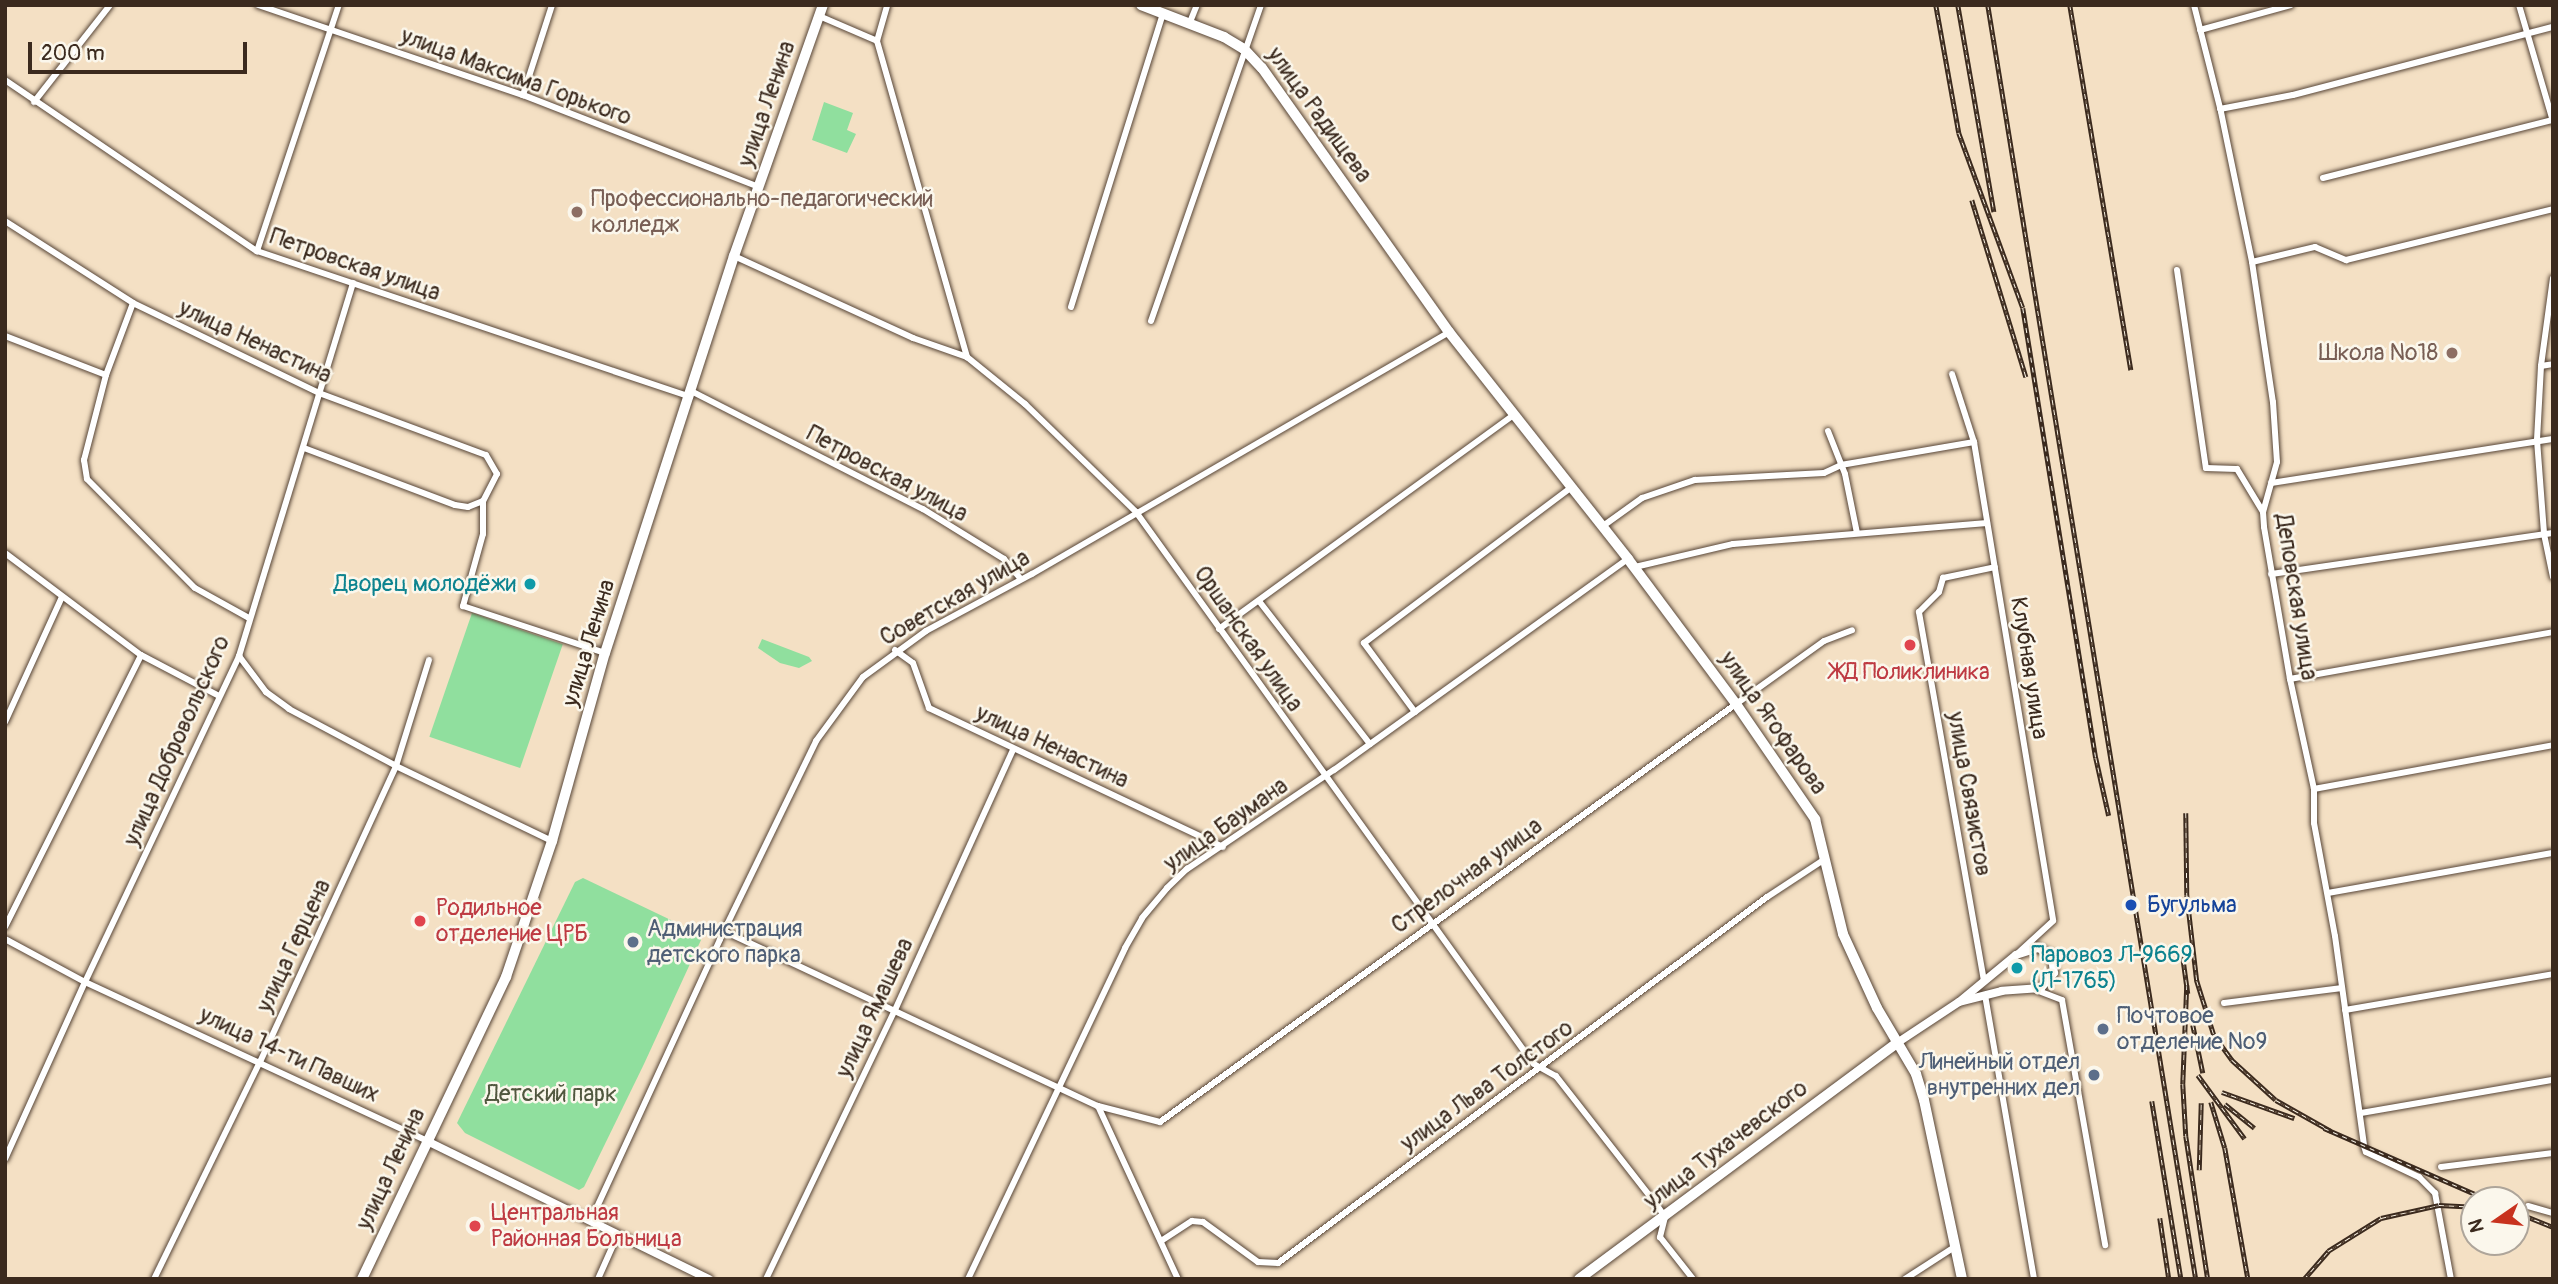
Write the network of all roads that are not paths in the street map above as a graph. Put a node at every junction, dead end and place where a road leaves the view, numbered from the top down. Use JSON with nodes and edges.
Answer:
{"nodes":[{"id":1,"x":110,"y":5,"type":"edge"},
{"id":2,"x":258,"y":5,"type":"edge"},
{"id":3,"x":339,"y":5,"type":"edge"},
{"id":4,"x":552,"y":5,"type":"edge"},
{"id":5,"x":887,"y":5,"type":"edge"},
{"id":6,"x":1141,"y":5,"type":"edge"},
{"id":7,"x":1197,"y":5,"type":"edge"},
{"id":8,"x":1261,"y":5,"type":"edge"},
{"id":9,"x":2194,"y":5,"type":"edge"},
{"id":10,"x":2291,"y":5,"type":"edge"},
{"id":11,"x":2519,"y":5,"type":"edge"},
{"id":12,"x":821,"y":10,"type":"edge"},
{"id":13,"x":1163,"y":13,"type":"junction"},
{"id":14,"x":1190,"y":22,"type":"junction"},
{"id":15,"x":2553,"y":27,"type":"edge"},
{"id":16,"x":331,"y":28,"type":"junction"},
{"id":17,"x":2200,"y":30,"type":"junction"},
{"id":18,"x":2528,"y":34,"type":"junction"},
{"id":19,"x":877,"y":41,"type":"junction"},
{"id":20,"x":1244,"y":49,"type":"junction"},
{"id":21,"x":5,"y":80,"type":"edge"},
{"id":22,"x":523,"y":95,"type":"junction"},
{"id":23,"x":34,"y":102,"type":"junction"},
{"id":24,"x":2220,"y":109,"type":"junction"},
{"id":25,"x":2553,"y":120,"type":"edge"},
{"id":26,"x":2323,"y":178,"type":"dead end"},
{"id":27,"x":761,"y":187,"type":"junction"},
{"id":28,"x":2553,"y":209,"type":"edge"},
{"id":29,"x":5,"y":221,"type":"edge"},
{"id":30,"x":257,"y":251,"type":"junction"},
{"id":31,"x":734,"y":256,"type":"junction"},
{"id":32,"x":2252,"y":262,"type":"junction"},
{"id":33,"x":1401,"y":264,"type":"joint"},
{"id":34,"x":2177,"y":270,"type":"dead end"},
{"id":35,"x":2552,"y":281,"type":"edge"},
{"id":36,"x":353,"y":283,"type":"junction"},
{"id":37,"x":133,"y":303,"type":"junction"},
{"id":38,"x":1071,"y":307,"type":"dead end"},
{"id":39,"x":1151,"y":321,"type":"dead end"},
{"id":40,"x":1449,"y":332,"type":"junction"},
{"id":41,"x":5,"y":335,"type":"edge"},
{"id":42,"x":967,"y":357,"type":"junction"},
{"id":43,"x":2553,"y":364,"type":"edge"},
{"id":44,"x":2540,"y":366,"type":"junction"},
{"id":45,"x":1952,"y":374,"type":"dead end"},
{"id":46,"x":106,"y":375,"type":"junction"},
{"id":47,"x":320,"y":394,"type":"junction"},
{"id":48,"x":691,"y":394,"type":"junction"},
{"id":49,"x":1515,"y":414,"type":"junction"},
{"id":50,"x":1828,"y":431,"type":"dead end"},
{"id":51,"x":2553,"y":439,"type":"edge"},
{"id":52,"x":2537,"y":440,"type":"junction"},
{"id":53,"x":1974,"y":442,"type":"junction"},
{"id":54,"x":304,"y":448,"type":"junction"},
{"id":55,"x":1841,"y":465,"type":"junction"},
{"id":56,"x":2271,"y":483,"type":"junction"},
{"id":57,"x":1572,"y":487,"type":"junction"},
{"id":58,"x":483,"y":501,"type":"junction"},
{"id":59,"x":1136,"y":512,"type":"junction"},
{"id":60,"x":2263,"y":512,"type":"junction"},
{"id":61,"x":1987,"y":523,"type":"junction"},
{"id":62,"x":1602,"y":526,"type":"junction"},
{"id":63,"x":1857,"y":533,"type":"junction"},
{"id":64,"x":2553,"y":533,"type":"edge"},
{"id":65,"x":2544,"y":534,"type":"junction"},
{"id":66,"x":8,"y":555,"type":"edge"},
{"id":67,"x":1631,"y":563,"type":"junction"},
{"id":68,"x":5,"y":566,"type":"edge"},
{"id":69,"x":1994,"y":567,"type":"junction"},
{"id":70,"x":2271,"y":574,"type":"junction"},
{"id":71,"x":2553,"y":577,"type":"edge"},
{"id":72,"x":1021,"y":579,"type":"junction"},
{"id":73,"x":62,"y":597,"type":"junction"},
{"id":74,"x":1259,"y":601,"type":"junction"},
{"id":75,"x":249,"y":618,"type":"junction"},
{"id":76,"x":1219,"y":629,"type":"junction"},
{"id":77,"x":1852,"y":630,"type":"dead end"},
{"id":78,"x":2553,"y":632,"type":"edge"},
{"id":79,"x":895,"y":650,"type":"junction"},
{"id":80,"x":606,"y":653,"type":"junction"},
{"id":81,"x":141,"y":655,"type":"junction"},
{"id":82,"x":239,"y":656,"type":"junction"},
{"id":83,"x":429,"y":660,"type":"dead end"},
{"id":84,"x":2290,"y":679,"type":"junction"},
{"id":85,"x":219,"y":696,"type":"junction"},
{"id":86,"x":1735,"y":704,"type":"junction"},
{"id":87,"x":1415,"y":712,"type":"junction"},
{"id":88,"x":5,"y":722,"type":"edge"},
{"id":89,"x":1370,"y":744,"type":"junction"},
{"id":90,"x":2553,"y":745,"type":"edge"},
{"id":91,"x":1013,"y":750,"type":"junction"},
{"id":92,"x":396,"y":766,"type":"junction"},
{"id":93,"x":1324,"y":777,"type":"junction"},
{"id":94,"x":2314,"y":789,"type":"junction"},
{"id":95,"x":552,"y":841,"type":"junction"},
{"id":96,"x":1223,"y":847,"type":"junction"},
{"id":97,"x":2553,"y":853,"type":"edge"},
{"id":98,"x":1826,"y":858,"type":"junction"},
{"id":99,"x":2328,"y":893,"type":"junction"},
{"id":100,"x":1433,"y":922,"type":"junction"},
{"id":101,"x":5,"y":928,"type":"edge"},
{"id":102,"x":724,"y":931,"type":"junction"},
{"id":103,"x":5,"y":939,"type":"edge"},
{"id":104,"x":2016,"y":955,"type":"junction"},
{"id":105,"x":2553,"y":974,"type":"edge"},
{"id":106,"x":1984,"y":981,"type":"junction"},
{"id":107,"x":85,"y":982,"type":"junction"},
{"id":108,"x":2342,"y":988,"type":"junction"},
{"id":109,"x":2036,"y":990,"type":"junction"},
{"id":110,"x":1985,"y":995,"type":"junction"},
{"id":111,"x":1959,"y":1002,"type":"junction"},
{"id":112,"x":2224,"y":1003,"type":"dead end"},
{"id":113,"x":895,"y":1010,"type":"junction"},
{"id":114,"x":2345,"y":1010,"type":"junction"},
{"id":115,"x":1897,"y":1043,"type":"junction"},
{"id":116,"x":260,"y":1062,"type":"junction"},
{"id":117,"x":1542,"y":1068,"type":"junction"},
{"id":118,"x":2553,"y":1080,"type":"edge"},
{"id":119,"x":1058,"y":1086,"type":"junction"},
{"id":120,"x":1098,"y":1106,"type":"junction"},
{"id":121,"x":2361,"y":1113,"type":"junction"},
{"id":122,"x":427,"y":1141,"type":"junction"},
{"id":123,"x":2553,"y":1153,"type":"edge"},
{"id":124,"x":5,"y":1159,"type":"edge"},
{"id":125,"x":2441,"y":1167,"type":"dead end"},
{"id":126,"x":2530,"y":1207,"type":"edge"},
{"id":127,"x":2553,"y":1213,"type":"edge"},
{"id":128,"x":1665,"y":1217,"type":"junction"},
{"id":129,"x":591,"y":1220,"type":"junction"},
{"id":130,"x":618,"y":1234,"type":"junction"},
{"id":131,"x":1161,"y":1241,"type":"junction"},
{"id":132,"x":2105,"y":1245,"type":"dead end"},
{"id":133,"x":1956,"y":1246,"type":"junction"},
{"id":134,"x":155,"y":1279,"type":"edge"},
{"id":135,"x":362,"y":1279,"type":"edge"},
{"id":136,"x":598,"y":1279,"type":"edge"},
{"id":137,"x":709,"y":1279,"type":"edge"},
{"id":138,"x":766,"y":1279,"type":"edge"},
{"id":139,"x":968,"y":1279,"type":"edge"},
{"id":140,"x":1178,"y":1279,"type":"edge"},
{"id":141,"x":1579,"y":1279,"type":"edge"},
{"id":142,"x":1693,"y":1279,"type":"edge"},
{"id":143,"x":1905,"y":1279,"type":"edge"},
{"id":144,"x":1962,"y":1279,"type":"edge"},
{"id":145,"x":2034,"y":1279,"type":"edge"},
{"id":146,"x":2451,"y":1279,"type":"edge"}],
"edges":[{"from":1,"to":23,"type":"street"},
{"from":2,"to":16,"type":"street","name":"улица Максима Горького"},
{"from":3,"to":16,"type":"street"},
{"from":4,"to":22,"type":"street"},
{"from":5,"to":19,"type":"street"},
{"from":6,"to":13,"type":"main road","name":"улица Радищева"},
{"from":7,"to":14,"type":"street"},
{"from":8,"to":20,"type":"street"},
{"from":9,"to":17,"type":"street","name":"Деповская улица"},
{"from":10,"to":17,"type":"street"},
{"from":11,"to":18,"type":"street"},
{"from":12,"to":19,"type":"street"},
{"from":12,"to":27,"type":"main road","name":"улица Ленина"},
{"from":13,"to":14,"type":"main road","name":"улица Радищева"},
{"from":13,"to":38,"type":"street"},
{"from":14,"to":20,"type":"main road","name":"улица Радищева"},
{"from":15,"to":18,"type":"street"},
{"from":16,"to":22,"type":"street","name":"улица Максима Горького"},
{"from":16,"to":30,"type":"street"},
{"from":17,"to":24,"type":"street","name":"Деповская улица"},
{"from":18,"to":24,"type":"street"},
{"from":18,"to":25,"type":"street"},
{"from":19,"to":42,"type":"street"},
{"from":20,"to":33,"type":"main road","name":"улица Радищева"},
{"from":20,"to":39,"type":"street"},
{"from":21,"to":23,"type":"street","name":"Петровская улица"},
{"from":22,"to":27,"type":"street","name":"улица Максима Горького"},
{"from":23,"to":30,"type":"street","name":"Петровская улица"},
{"from":24,"to":32,"type":"street","name":"Деповская улица"},
{"from":25,"to":26,"type":"street"},
{"from":27,"to":31,"type":"main road","name":"улица Ленина"},
{"from":28,"to":32,"type":"street"},
{"from":29,"to":37,"type":"street","name":"улица Ненастина"},
{"from":30,"to":36,"type":"street","name":"Петровская улица"},
{"from":31,"to":42,"type":"street","name":"Оршанская улица"},
{"from":31,"to":48,"type":"main road","name":"улица Ленина"},
{"from":32,"to":56,"type":"street","name":"Деповская улица"},
{"from":33,"to":40,"type":"main road","name":"улица Ягофарова"},
{"from":34,"to":60,"type":"street"},
{"from":35,"to":44,"type":"street"},
{"from":36,"to":47,"type":"street","name":"улица Добровольского"},
{"from":36,"to":48,"type":"street","name":"Петровская улица"},
{"from":37,"to":46,"type":"street"},
{"from":37,"to":47,"type":"street","name":"улица Ненастина"},
{"from":40,"to":49,"type":"main road","name":"улица Ягофарова"},
{"from":40,"to":59,"type":"street","name":"Советская улица"},
{"from":41,"to":46,"type":"street"},
{"from":42,"to":59,"type":"street","name":"Оршанская улица"},
{"from":43,"to":44,"type":"street"},
{"from":44,"to":52,"type":"street"},
{"from":45,"to":53,"type":"street","name":"Клубная улица"},
{"from":46,"to":75,"type":"street"},
{"from":47,"to":54,"type":"street","name":"улица Добровольского"},
{"from":47,"to":58,"type":"street","name":"улица Ненастина"},
{"from":48,"to":72,"type":"street","name":"Петровская улица"},
{"from":48,"to":80,"type":"main road","name":"улица Ленина"},
{"from":49,"to":57,"type":"main road","name":"улица Ягофарова"},
{"from":49,"to":74,"type":"street"},
{"from":50,"to":55,"type":"street"},
{"from":51,"to":52,"type":"street"},
{"from":52,"to":56,"type":"street"},
{"from":52,"to":65,"type":"street"},
{"from":53,"to":55,"type":"street"},
{"from":53,"to":61,"type":"street","name":"Клубная улица"},
{"from":54,"to":58,"type":"street"},
{"from":54,"to":75,"type":"street","name":"улица Добровольского"},
{"from":55,"to":62,"type":"street"},
{"from":55,"to":63,"type":"street"},
{"from":56,"to":60,"type":"street","name":"Деповская улица"},
{"from":57,"to":62,"type":"main road","name":"улица Ягофарова"},
{"from":57,"to":87,"type":"street"},
{"from":58,"to":80,"type":"street"},
{"from":59,"to":72,"type":"street","name":"Советская улица"},
{"from":59,"to":76,"type":"street","name":"Оршанская улица"},
{"from":60,"to":70,"type":"street","name":"Деповская улица"},
{"from":61,"to":63,"type":"street"},
{"from":61,"to":69,"type":"street","name":"Клубная улица"},
{"from":62,"to":67,"type":"main road","name":"улица Ягофарова"},
{"from":63,"to":67,"type":"street"},
{"from":64,"to":65,"type":"street"},
{"from":65,"to":70,"type":"street"},
{"from":65,"to":71,"type":"street"},
{"from":66,"to":68,"type":"street"},
{"from":66,"to":73,"type":"street"},
{"from":67,"to":86,"type":"main road","name":"улица Ягофарова"},
{"from":67,"to":87,"type":"street","name":"улица Баумана"},
{"from":69,"to":104,"type":"street","name":"Клубная улица"},
{"from":69,"to":106,"type":"street","name":"улица Связистов"},
{"from":70,"to":84,"type":"street","name":"Деповская улица"},
{"from":72,"to":79,"type":"street","name":"Советская улица"},
{"from":73,"to":81,"type":"street"},
{"from":73,"to":88,"type":"street"},
{"from":74,"to":76,"type":"street"},
{"from":74,"to":89,"type":"street"},
{"from":75,"to":82,"type":"street","name":"улица Добровольского"},
{"from":76,"to":93,"type":"street","name":"Оршанская улица"},
{"from":77,"to":86,"type":"street","name":"Стрелочная улица"},
{"from":78,"to":84,"type":"street"},
{"from":79,"to":91,"type":"street","name":"улица Ненастина"},
{"from":79,"to":102,"type":"street","name":"Советская улица"},
{"from":80,"to":95,"type":"main road","name":"улица Ленина"},
{"from":81,"to":85,"type":"street"},
{"from":81,"to":101,"type":"street"},
{"from":82,"to":85,"type":"street","name":"улица Добровольского"},
{"from":82,"to":92,"type":"street"},
{"from":83,"to":92,"type":"street","name":"улица Герцена"},
{"from":84,"to":94,"type":"street","name":"Деповская улица"},
{"from":85,"to":107,"type":"street","name":"улица Добровольского"},
{"from":86,"to":98,"type":"main road","name":"улица Ягофарова"},
{"from":86,"to":100,"type":"street","name":"Стрелочная улица"},
{"from":87,"to":89,"type":"street","name":"улица Баумана"},
{"from":89,"to":93,"type":"street","name":"улица Баумана"},
{"from":90,"to":94,"type":"street"},
{"from":91,"to":96,"type":"street","name":"улица Ненастина"},
{"from":91,"to":113,"type":"street","name":"улица Ямашева"},
{"from":92,"to":95,"type":"street"},
{"from":92,"to":116,"type":"street","name":"улица Герцена"},
{"from":93,"to":96,"type":"street","name":"улица Баумана"},
{"from":93,"to":100,"type":"street","name":"Оршанская улица"},
{"from":94,"to":99,"type":"street","name":"Деповская улица"},
{"from":95,"to":122,"type":"main road","name":"улица Ленина"},
{"from":96,"to":119,"type":"street","name":"улица Баумана"},
{"from":97,"to":99,"type":"street"},
{"from":98,"to":115,"type":"main road","name":"улица Ягофарова"},
{"from":98,"to":117,"type":"street","name":"улица Льва Толстого"},
{"from":99,"to":108,"type":"street","name":"Деповская улица"},
{"from":100,"to":117,"type":"street","name":"Оршанская улица"},
{"from":100,"to":120,"type":"street","name":"Стрелочная улица"},
{"from":102,"to":113,"type":"street"},
{"from":102,"to":129,"type":"street","name":"Советская улица"},
{"from":103,"to":107,"type":"street","name":"улица 14-ти Павших"},
{"from":104,"to":106,"type":"street"},
{"from":104,"to":109,"type":"street"},
{"from":105,"to":114,"type":"street"},
{"from":106,"to":111,"type":"street"},
{"from":107,"to":116,"type":"street","name":"улица 14-ти Павших"},
{"from":107,"to":124,"type":"street","name":"улица Добровольского"},
{"from":108,"to":112,"type":"street"},
{"from":108,"to":114,"type":"street","name":"Деповская улица"},
{"from":109,"to":110,"type":"street"},
{"from":109,"to":132,"type":"street"},
{"from":110,"to":111,"type":"street"},
{"from":110,"to":145,"type":"street"},
{"from":111,"to":115,"type":"street"},
{"from":113,"to":119,"type":"street"},
{"from":113,"to":138,"type":"street","name":"улица Ямашева"},
{"from":114,"to":121,"type":"street","name":"Деповская улица"},
{"from":115,"to":128,"type":"main road","name":"улица Тухачевского"},
{"from":115,"to":133,"type":"main road","name":"улица Ягофарова"},
{"from":116,"to":122,"type":"street","name":"улица 14-ти Павших"},
{"from":116,"to":134,"type":"street","name":"улица Герцена"},
{"from":117,"to":128,"type":"street","name":"Оршанская улица"},
{"from":117,"to":131,"type":"street","name":"улица Льва Толстого"},
{"from":118,"to":121,"type":"street"},
{"from":119,"to":120,"type":"street"},
{"from":119,"to":139,"type":"street","name":"улица Баумана"},
{"from":120,"to":131,"type":"street"},
{"from":121,"to":146,"type":"street","name":"Деповская улица"},
{"from":122,"to":129,"type":"street","name":"улица 14-ти Павших"},
{"from":122,"to":135,"type":"main road","name":"улица Ленина"},
{"from":123,"to":125,"type":"street"},
{"from":126,"to":127,"type":"street"},
{"from":128,"to":141,"type":"main road","name":"улица Тухачевского"},
{"from":128,"to":142,"type":"street"},
{"from":129,"to":130,"type":"street","name":"улица 14-ти Павших"},
{"from":130,"to":136,"type":"street"},
{"from":130,"to":137,"type":"street","name":"улица 14-ти Павших"},
{"from":131,"to":140,"type":"street"},
{"from":133,"to":143,"type":"street"},
{"from":133,"to":144,"type":"main road","name":"улица Ягофарова"}]}
